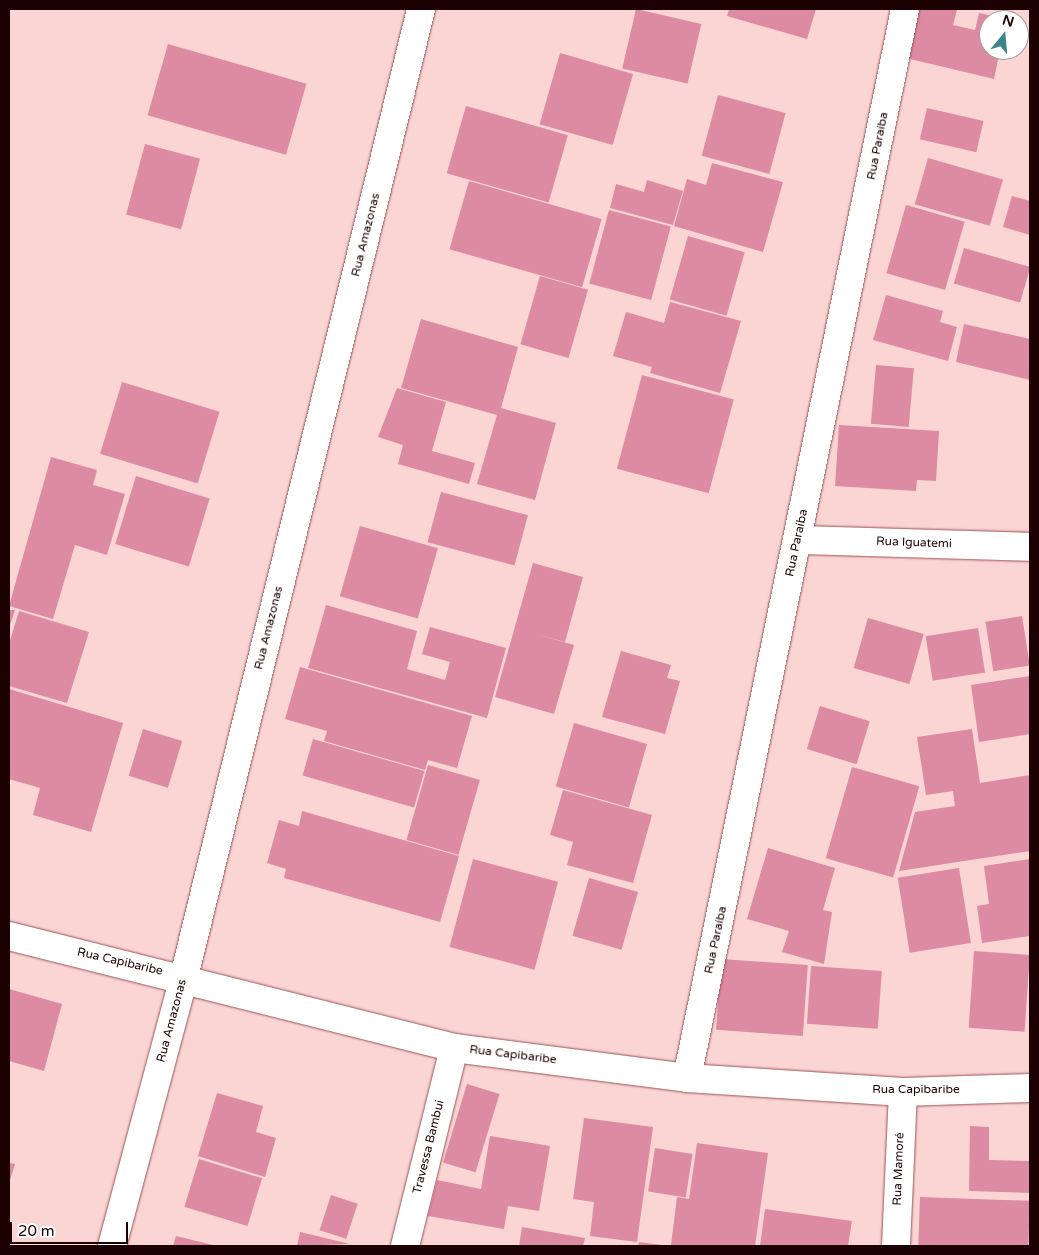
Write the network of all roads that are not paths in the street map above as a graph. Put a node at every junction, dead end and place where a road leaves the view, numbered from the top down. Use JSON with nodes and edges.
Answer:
{"nodes":[{"id":1,"x":421,"y":9,"type":"edge"},
{"id":2,"x":905,"y":9,"type":"edge"},
{"id":3,"x":798,"y":540,"type":"junction"},
{"id":4,"x":1030,"y":547,"type":"edge"},
{"id":5,"x":9,"y":936,"type":"edge"},
{"id":6,"x":184,"y":977,"type":"junction"},
{"id":7,"x":454,"y":1048,"type":"junction"},
{"id":8,"x":688,"y":1078,"type":"junction"},
{"id":9,"x":1030,"y":1088,"type":"edge"},
{"id":10,"x":903,"y":1092,"type":"junction"},
{"id":11,"x":112,"y":1246,"type":"edge"},
{"id":12,"x":405,"y":1246,"type":"edge"},
{"id":13,"x":896,"y":1246,"type":"edge"}],
"edges":[{"from":1,"to":6,"type":"street","name":"Rua Amazonas"},
{"from":2,"to":3,"type":"street","name":"Rua Paraíba"},
{"from":3,"to":4,"type":"street","name":"Rua Iguatemi"},
{"from":3,"to":8,"type":"street","name":"Rua Paraíba"},
{"from":5,"to":6,"type":"street","name":"Rua Capibaribe"},
{"from":6,"to":7,"type":"street","name":"Rua Capibaribe"},
{"from":6,"to":11,"type":"street","name":"Rua Amazonas"},
{"from":7,"to":8,"type":"street","name":"Rua Capibaribe"},
{"from":7,"to":12,"type":"street","name":"Travessa Bambui"},
{"from":8,"to":10,"type":"street","name":"Rua Capibaribe"},
{"from":9,"to":10,"type":"street","name":"Rua Capibaribe"},
{"from":10,"to":13,"type":"street","name":"Rua Mamoré"}]}
